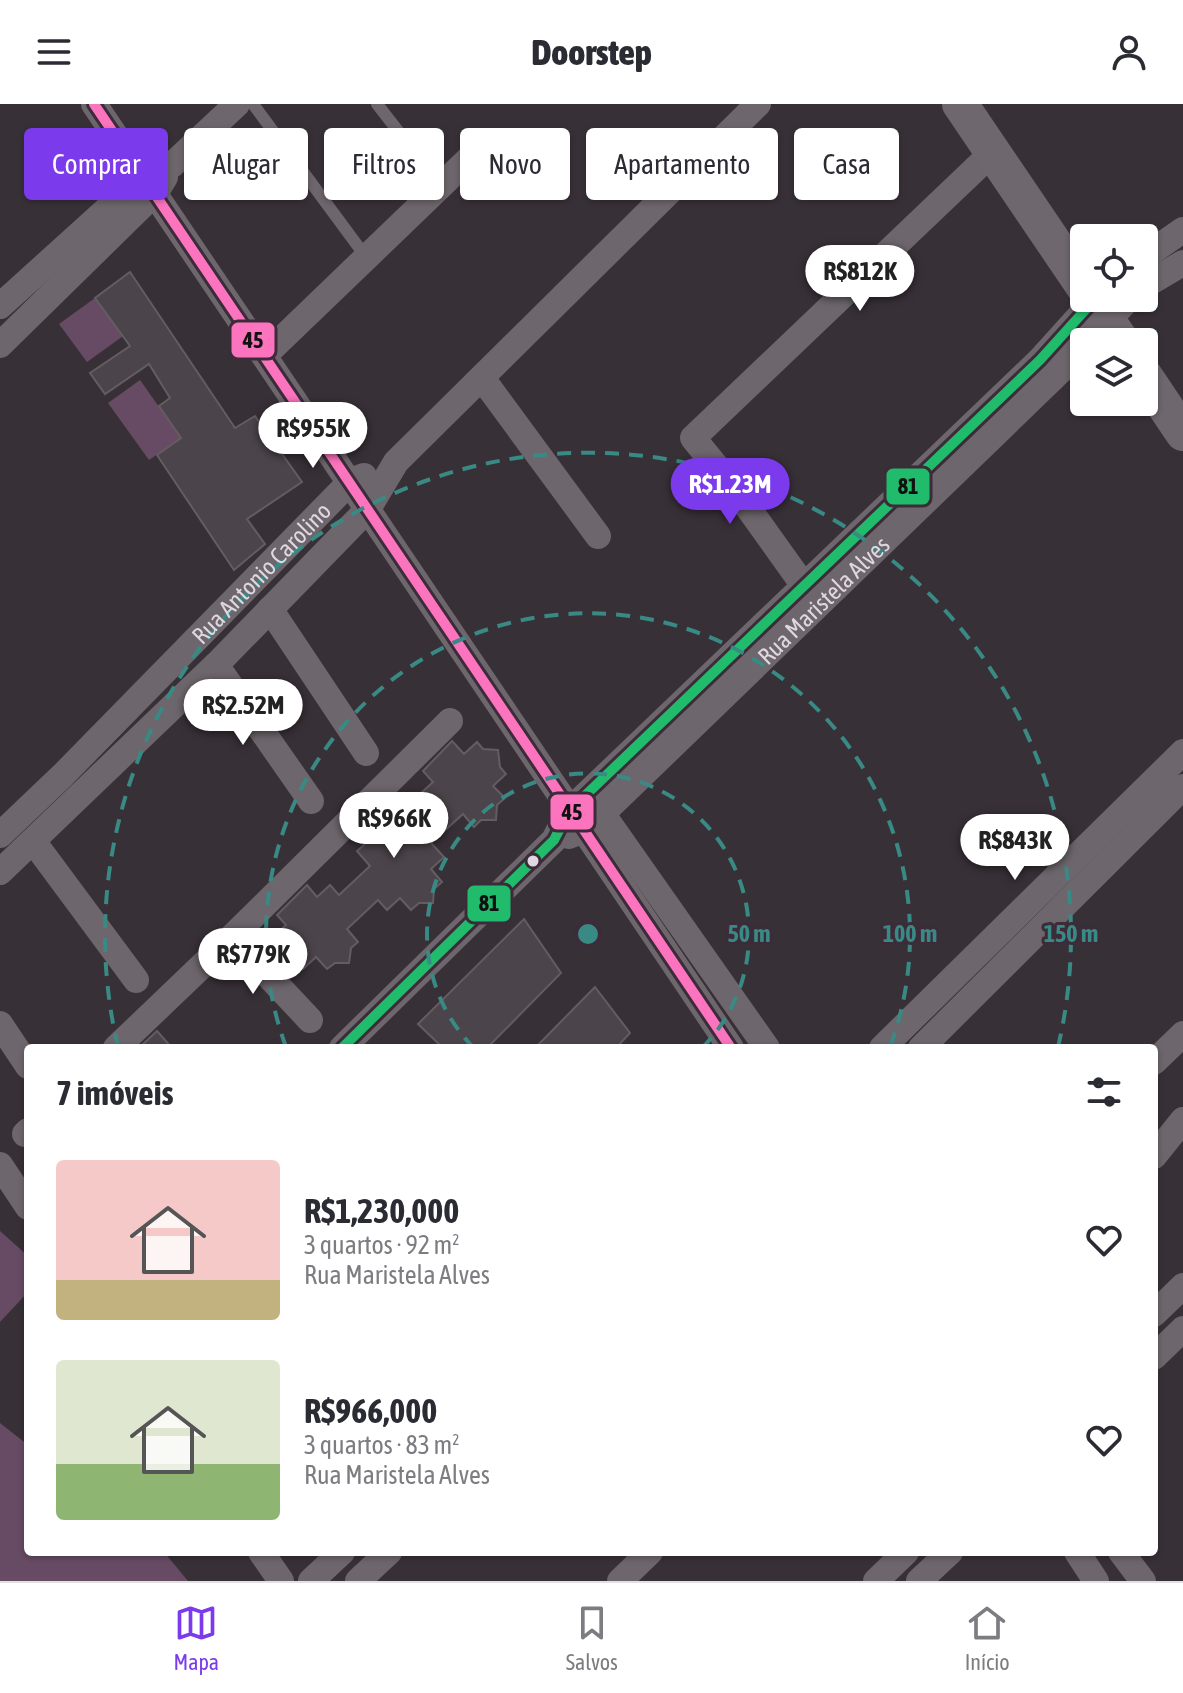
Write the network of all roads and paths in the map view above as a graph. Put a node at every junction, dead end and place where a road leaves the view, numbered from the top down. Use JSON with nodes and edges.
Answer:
{"nodes":[{"id":1,"x":94,"y":104,"type":"edge"},
{"id":2,"x":237,"y":104,"type":"edge"},
{"id":3,"x":253,"y":104,"type":"edge"},
{"id":4,"x":377,"y":104,"type":"edge"},
{"id":5,"x":758,"y":104,"type":"edge"},
{"id":6,"x":960,"y":104,"type":"edge"},
{"id":7,"x":111,"y":128,"type":"edge"},
{"id":8,"x":396,"y":128,"type":"edge"},
{"id":9,"x":993,"y":152,"type":"junction"},
{"id":10,"x":168,"y":168,"type":"edge"},
{"id":11,"x":460,"y":168,"type":"edge"},
{"id":12,"x":444,"y":183,"type":"edge"},
{"id":13,"x":130,"y":200,"type":"edge"},
{"id":14,"x":135,"y":200,"type":"edge"},
{"id":15,"x":161,"y":200,"type":"edge"},
{"id":16,"x":426,"y":200,"type":"edge"},
{"id":17,"x":1183,"y":230,"type":"edge"},
{"id":18,"x":1158,"y":247,"type":"edge"},
{"id":19,"x":366,"y":257,"type":"junction"},
{"id":20,"x":1183,"y":263,"type":"edge"},
{"id":21,"x":1158,"y":278,"type":"edge"},
{"id":22,"x":0,"y":306,"type":"edge"},
{"id":23,"x":1100,"y":315,"type":"edge"},
{"id":24,"x":0,"y":345,"type":"edge"},
{"id":25,"x":265,"y":355,"type":"junction"},
{"id":26,"x":482,"y":378,"type":"junction"},
{"id":27,"x":1158,"y":396,"type":"edge"},
{"id":28,"x":1183,"y":433,"type":"edge"},
{"id":29,"x":396,"y":462,"type":"junction"},
{"id":30,"x":351,"y":481,"type":"junction"},
{"id":31,"x":368,"y":509,"type":"junction"},
{"id":32,"x":598,"y":536,"type":"dead end"},
{"id":33,"x":804,"y":586,"type":"junction"},
{"id":34,"x":270,"y":609,"type":"junction"},
{"id":35,"x":216,"y":665,"type":"junction"},
{"id":36,"x":450,"y":721,"type":"dead end"},
{"id":37,"x":1183,"y":752,"type":"edge"},
{"id":38,"x":366,"y":753,"type":"dead end"},
{"id":39,"x":72,"y":784,"type":"junction"},
{"id":40,"x":1183,"y":787,"type":"edge"},
{"id":41,"x":311,"y":801,"type":"dead end"},
{"id":42,"x":586,"y":812,"type":"junction"},
{"id":43,"x":0,"y":835,"type":"edge"},
{"id":44,"x":33,"y":841,"type":"junction"},
{"id":45,"x":0,"y":872,"type":"edge"},
{"id":46,"x":232,"y":937,"type":"junction"},
{"id":47,"x":136,"y":980,"type":"dead end"},
{"id":48,"x":310,"y":1020,"type":"dead end"},
{"id":49,"x":0,"y":1024,"type":"edge"},
{"id":50,"x":1183,"y":1034,"type":"edge"},
{"id":51,"x":719,"y":1043,"type":"edge"},
{"id":52,"x":120,"y":1044,"type":"edge"},
{"id":53,"x":346,"y":1044,"type":"edge"},
{"id":54,"x":764,"y":1044,"type":"edge"},
{"id":55,"x":886,"y":1044,"type":"edge"},
{"id":56,"x":925,"y":1044,"type":"edge"},
{"id":57,"x":1158,"y":1058,"type":"edge"},
{"id":58,"x":24,"y":1060,"type":"edge"},
{"id":59,"x":1183,"y":1120,"type":"edge"},
{"id":60,"x":1158,"y":1151,"type":"edge"},
{"id":61,"x":0,"y":1165,"type":"edge"},
{"id":62,"x":24,"y":1201,"type":"edge"},
{"id":63,"x":1183,"y":1286,"type":"edge"},
{"id":64,"x":1158,"y":1310,"type":"edge"},
{"id":65,"x":1183,"y":1329,"type":"edge"},
{"id":66,"x":1158,"y":1353,"type":"edge"},
{"id":67,"x":264,"y":1556,"type":"edge"},
{"id":68,"x":338,"y":1556,"type":"edge"},
{"id":69,"x":385,"y":1556,"type":"edge"},
{"id":70,"x":646,"y":1556,"type":"edge"},
{"id":71,"x":902,"y":1556,"type":"edge"},
{"id":72,"x":946,"y":1556,"type":"edge"},
{"id":73,"x":1080,"y":1556,"type":"edge"},
{"id":74,"x":1124,"y":1556,"type":"edge"},
{"id":75,"x":281,"y":1581,"type":"edge"},
{"id":76,"x":311,"y":1581,"type":"edge"},
{"id":77,"x":358,"y":1581,"type":"edge"},
{"id":78,"x":620,"y":1581,"type":"edge"},
{"id":79,"x":876,"y":1581,"type":"edge"},
{"id":80,"x":919,"y":1581,"type":"edge"},
{"id":81,"x":1096,"y":1581,"type":"edge"},
{"id":82,"x":1143,"y":1581,"type":"edge"}],
"edges":[{"from":1,"to":7,"type":"street"},
{"from":2,"to":10,"type":"street"},
{"from":3,"to":19,"type":"lane"},
{"from":4,"to":8,"type":"lane"},
{"from":5,"to":26,"type":"street","name":"Rua Antonio Carolino"},
{"from":6,"to":9,"type":"street"},
{"from":9,"to":23,"type":"street"},
{"from":9,"to":33,"type":"street"},
{"from":11,"to":12,"type":"street"},
{"from":13,"to":22,"type":"street"},
{"from":14,"to":24,"type":"street"},
{"from":15,"to":25,"type":"street"},
{"from":16,"to":19,"type":"street"},
{"from":17,"to":18,"type":"street"},
{"from":19,"to":25,"type":"street"},
{"from":20,"to":21,"type":"street"},
{"from":23,"to":33,"type":"street","name":"Rua Maristela Alves"},
{"from":23,"to":42,"type":"street","name":"Rua Maristela Alves"},
{"from":25,"to":30,"type":"street"},
{"from":26,"to":29,"type":"street","name":"Rua Antonio Carolino"},
{"from":26,"to":32,"type":"street"},
{"from":27,"to":28,"type":"street"},
{"from":29,"to":30,"type":"street","name":"Rua Antonio Carolino"},
{"from":29,"to":31,"type":"street","name":"Rua Antonio Carolino"},
{"from":30,"to":31,"type":"street"},
{"from":30,"to":39,"type":"street","name":"Rua Antonio Carolino"},
{"from":31,"to":34,"type":"street","name":"Rua Antonio Carolino"},
{"from":31,"to":42,"type":"street"},
{"from":33,"to":42,"type":"street","name":"Rua Maristela Alves"},
{"from":34,"to":35,"type":"street","name":"Rua Antonio Carolino"},
{"from":34,"to":38,"type":"street"},
{"from":35,"to":39,"type":"street","name":"Rua Antonio Carolino"},
{"from":35,"to":41,"type":"street"},
{"from":36,"to":46,"type":"street"},
{"from":37,"to":55,"type":"street"},
{"from":39,"to":43,"type":"street","name":"Rua Antonio Carolino"},
{"from":39,"to":44,"type":"street","name":"Rua Antonio Carolino"},
{"from":40,"to":56,"type":"street"},
{"from":42,"to":51,"type":"street"},
{"from":42,"to":53,"type":"street","name":"Rua Maristela Alves"},
{"from":42,"to":54,"type":"street"},
{"from":44,"to":45,"type":"street","name":"Rua Antonio Carolino"},
{"from":44,"to":47,"type":"street"},
{"from":46,"to":48,"type":"street"},
{"from":46,"to":52,"type":"street"},
{"from":49,"to":58,"type":"street"},
{"from":50,"to":57,"type":"street"},
{"from":59,"to":60,"type":"street"},
{"from":61,"to":62,"type":"street"},
{"from":63,"to":64,"type":"street"},
{"from":65,"to":66,"type":"street"},
{"from":67,"to":75,"type":"street"},
{"from":68,"to":76,"type":"street"},
{"from":69,"to":77,"type":"street"},
{"from":70,"to":78,"type":"street"},
{"from":71,"to":79,"type":"street"},
{"from":72,"to":80,"type":"street"},
{"from":73,"to":81,"type":"street"},
{"from":74,"to":82,"type":"street"}]}
